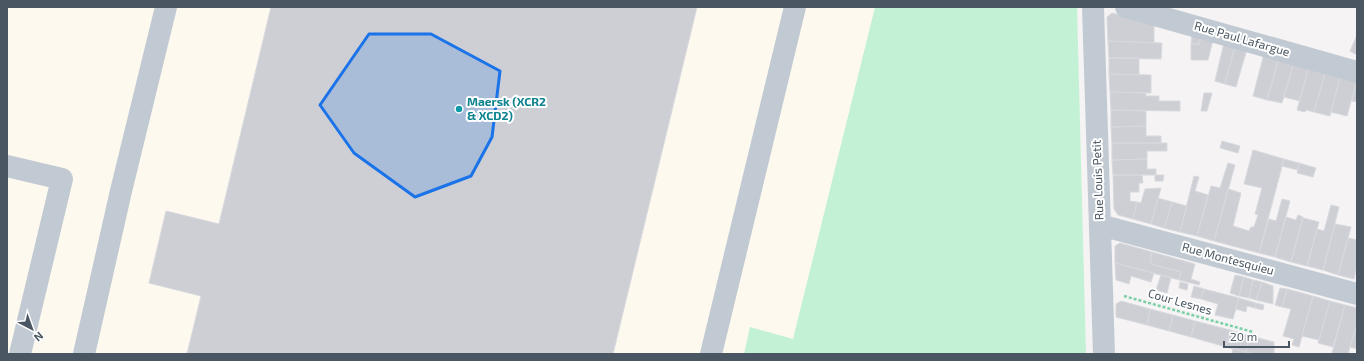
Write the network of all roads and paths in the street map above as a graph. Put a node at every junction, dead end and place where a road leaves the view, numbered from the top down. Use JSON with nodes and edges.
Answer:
{"nodes":[{"id":1,"x":166,"y":7,"type":"edge"},
{"id":2,"x":796,"y":7,"type":"edge"},
{"id":3,"x":1093,"y":7,"type":"edge"},
{"id":4,"x":1126,"y":7,"type":"edge"},
{"id":5,"x":1357,"y":72,"type":"edge"},
{"id":6,"x":7,"y":166,"type":"edge"},
{"id":7,"x":1100,"y":225,"type":"junction"},
{"id":8,"x":1102,"y":293,"type":"junction"},
{"id":9,"x":1357,"y":294,"type":"edge"},
{"id":10,"x":1253,"y":332,"type":"dead end"},
{"id":11,"x":20,"y":354,"type":"edge"},
{"id":12,"x":84,"y":354,"type":"edge"},
{"id":13,"x":711,"y":354,"type":"edge"},
{"id":14,"x":1104,"y":354,"type":"edge"}],
"edges":[{"from":1,"to":12,"type":"street"},
{"from":2,"to":13,"type":"street"},
{"from":3,"to":7,"type":"street","name":"Rue Louis Petit"},
{"from":4,"to":5,"type":"street","name":"Rue Paul Lafargue"},
{"from":6,"to":11,"type":"street"},
{"from":7,"to":8,"type":"street","name":"Rue Louis Petit"},
{"from":7,"to":9,"type":"street","name":"Rue Montesquieu"},
{"from":8,"to":10,"type":"path","name":"Cour Lesnes"},
{"from":8,"to":14,"type":"street","name":"Rue Louis Petit"}]}
